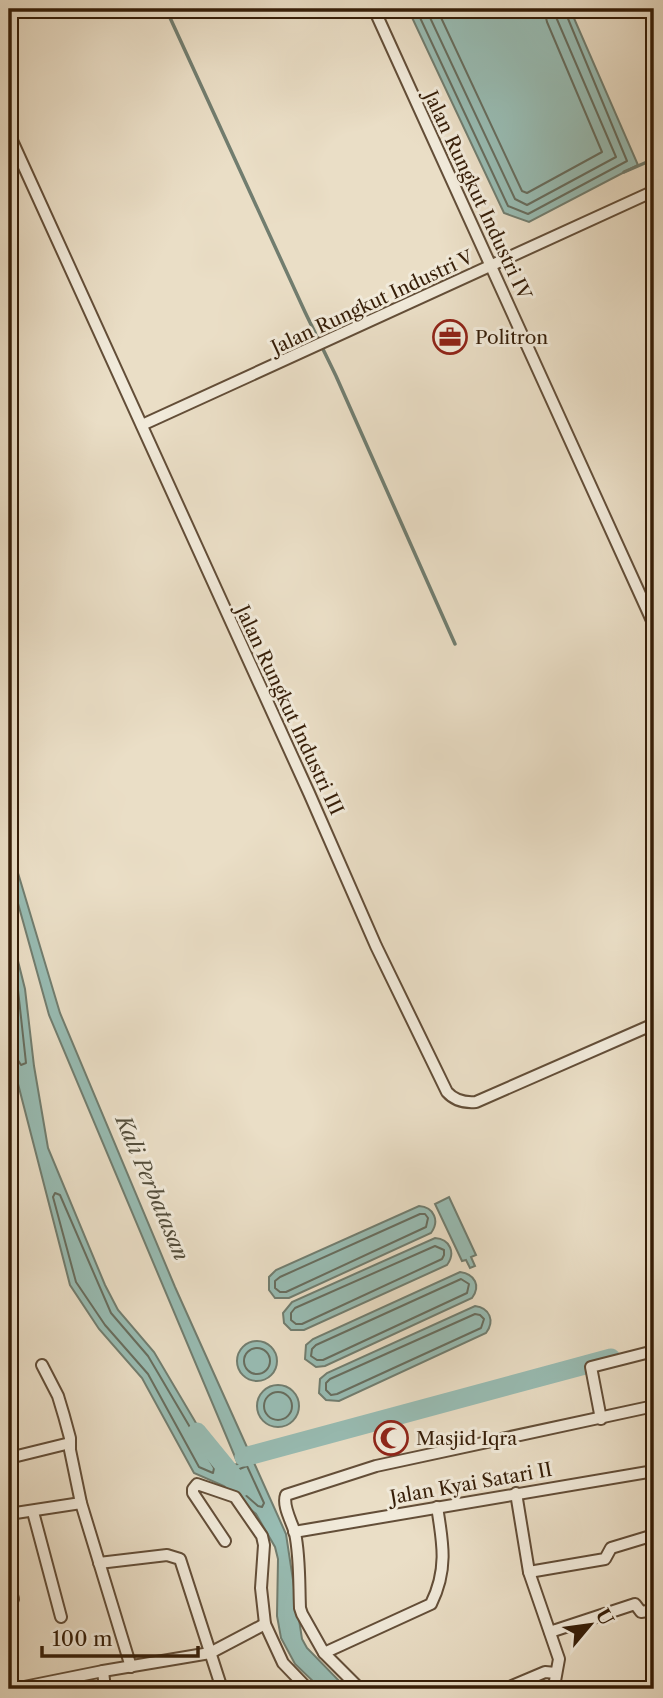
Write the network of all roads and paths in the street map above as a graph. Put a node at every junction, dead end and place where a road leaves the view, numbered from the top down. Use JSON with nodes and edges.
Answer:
{"nodes":[{"id":1,"x":374,"y":9,"type":"edge"},
{"id":2,"x":9,"y":134,"type":"edge"},
{"id":3,"x":654,"y":191,"type":"edge"},
{"id":4,"x":491,"y":266,"type":"junction"},
{"id":5,"x":142,"y":425,"type":"junction"},
{"id":6,"x":654,"y":625,"type":"edge"},
{"id":7,"x":654,"y":1024,"type":"edge"},
{"id":8,"x":654,"y":1351,"type":"edge"},
{"id":9,"x":42,"y":1365,"type":"dead end"},
{"id":10,"x":654,"y":1406,"type":"edge"},
{"id":11,"x":601,"y":1419,"type":"junction"},
{"id":12,"x":70,"y":1443,"type":"junction"},
{"id":13,"x":9,"y":1458,"type":"edge"},
{"id":14,"x":654,"y":1471,"type":"edge"},
{"id":15,"x":516,"y":1493,"type":"junction"},
{"id":16,"x":81,"y":1503,"type":"junction"},
{"id":17,"x":437,"y":1507,"type":"junction"},
{"id":18,"x":33,"y":1512,"type":"junction"},
{"id":19,"x":9,"y":1514,"type":"edge"},
{"id":20,"x":294,"y":1532,"type":"junction"},
{"id":21,"x":654,"y":1535,"type":"edge"},
{"id":22,"x":225,"y":1541,"type":"dead end"},
{"id":23,"x":99,"y":1563,"type":"junction"},
{"id":24,"x":529,"y":1572,"type":"junction"},
{"id":25,"x":9,"y":1584,"type":"edge"},
{"id":26,"x":13,"y":1599,"type":"dead end"},
{"id":27,"x":654,"y":1610,"type":"edge"},
{"id":28,"x":61,"y":1617,"type":"dead end"},
{"id":29,"x":265,"y":1624,"type":"junction"},
{"id":30,"x":550,"y":1632,"type":"junction"},
{"id":31,"x":210,"y":1653,"type":"junction"},
{"id":32,"x":324,"y":1653,"type":"junction"},
{"id":33,"x":131,"y":1667,"type":"junction"},
{"id":34,"x":103,"y":1671,"type":"junction"},
{"id":35,"x":556,"y":1672,"type":"junction"},
{"id":36,"x":14,"y":1689,"type":"edge"},
{"id":37,"x":105,"y":1689,"type":"edge"},
{"id":38,"x":222,"y":1689,"type":"edge"},
{"id":39,"x":308,"y":1689,"type":"edge"},
{"id":40,"x":360,"y":1689,"type":"edge"},
{"id":41,"x":505,"y":1689,"type":"edge"},
{"id":42,"x":556,"y":1689,"type":"edge"}],
"edges":[{"from":1,"to":4,"type":"street","name":"Jalan Rungkut Industri IV"},
{"from":2,"to":5,"type":"street","name":"Jalan Rungkut Industri III"},
{"from":3,"to":4,"type":"street","name":"Jalan Rungkut Industri V"},
{"from":4,"to":5,"type":"street","name":"Jalan Rungkut Industri V"},
{"from":4,"to":6,"type":"street","name":"Jalan Rungkut Industri IV"},
{"from":5,"to":7,"type":"street","name":"Jalan Rungkut Industri III"},
{"from":8,"to":11,"type":"street"},
{"from":9,"to":12,"type":"street"},
{"from":10,"to":11,"type":"street"},
{"from":11,"to":20,"type":"street"},
{"from":12,"to":13,"type":"street"},
{"from":12,"to":16,"type":"street"},
{"from":14,"to":15,"type":"street","name":"Jalan Kyai Satari II"},
{"from":15,"to":17,"type":"street","name":"Jalan Kyai Satari II"},
{"from":15,"to":24,"type":"street"},
{"from":16,"to":18,"type":"street"},
{"from":16,"to":23,"type":"street"},
{"from":17,"to":20,"type":"street","name":"Jalan Kyai Satari II"},
{"from":17,"to":32,"type":"street"},
{"from":18,"to":19,"type":"street"},
{"from":18,"to":28,"type":"street"},
{"from":20,"to":32,"type":"street"},
{"from":21,"to":24,"type":"street"},
{"from":22,"to":29,"type":"street"},
{"from":23,"to":31,"type":"street"},
{"from":23,"to":33,"type":"street"},
{"from":24,"to":30,"type":"street"},
{"from":25,"to":26,"type":"street"},
{"from":27,"to":30,"type":"street"},
{"from":29,"to":31,"type":"street"},
{"from":29,"to":39,"type":"street"},
{"from":30,"to":35,"type":"street"},
{"from":31,"to":33,"type":"street"},
{"from":31,"to":38,"type":"street"},
{"from":32,"to":40,"type":"street"},
{"from":33,"to":34,"type":"street"},
{"from":34,"to":36,"type":"street"},
{"from":34,"to":37,"type":"street"},
{"from":35,"to":41,"type":"street"},
{"from":35,"to":42,"type":"street"}]}
